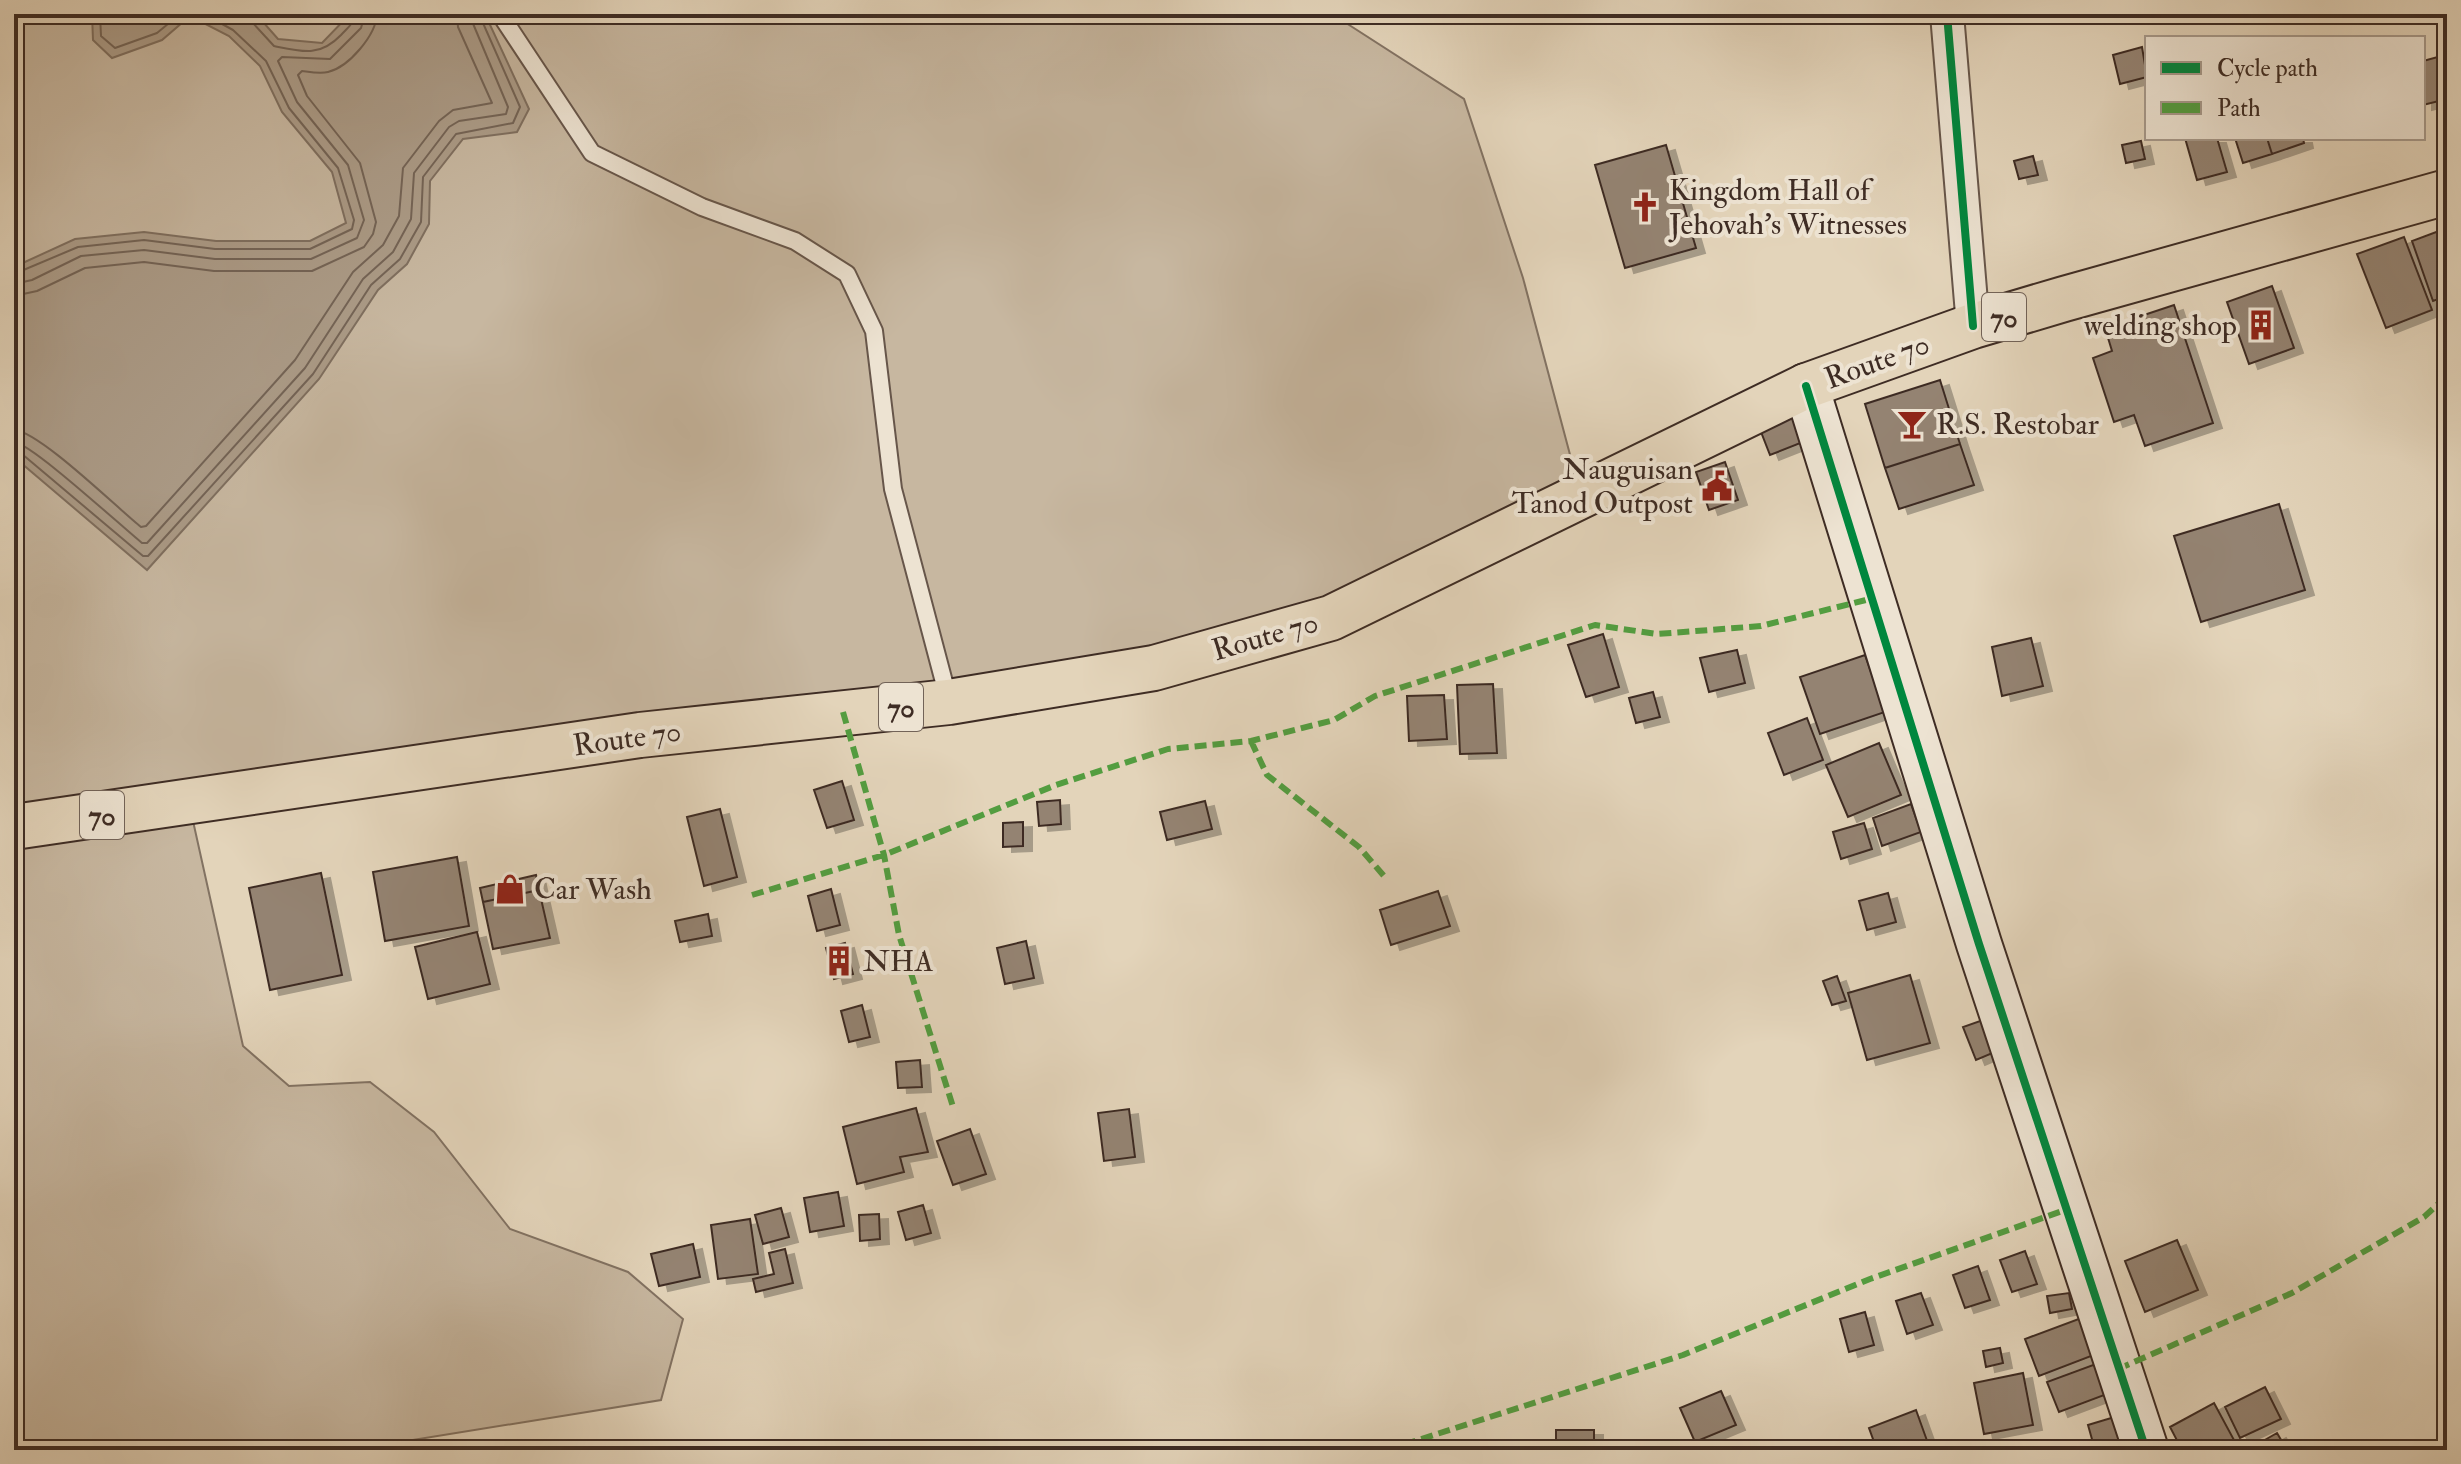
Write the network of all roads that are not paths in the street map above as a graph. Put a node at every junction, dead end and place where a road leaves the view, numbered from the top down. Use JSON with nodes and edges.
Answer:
{"nodes":[{"id":1,"x":500,"y":14,"type":"edge"},
{"id":2,"x":1947,"y":14,"type":"edge"},
{"id":3,"x":2447,"y":192,"type":"edge"},
{"id":4,"x":1973,"y":326,"type":"junction"},
{"id":5,"x":1806,"y":386,"type":"junction"},
{"id":6,"x":949,"y":702,"type":"junction"},
{"id":7,"x":14,"y":827,"type":"edge"},
{"id":8,"x":2146,"y":1450,"type":"edge"}],
"edges":[{"from":1,"to":6,"type":"lane"},
{"from":2,"to":4,"type":"street"},
{"from":3,"to":4,"type":"highway","name":"Route 70","number":"70"},
{"from":4,"to":5,"type":"highway","name":"Route 70","number":"70"},
{"from":5,"to":6,"type":"highway","name":"Route 70","number":"70"},
{"from":5,"to":8,"type":"street"},
{"from":6,"to":7,"type":"highway","name":"Route 70","number":"70"}]}
